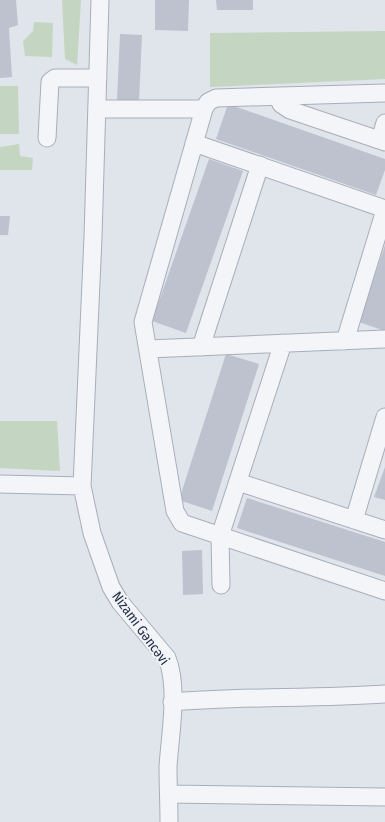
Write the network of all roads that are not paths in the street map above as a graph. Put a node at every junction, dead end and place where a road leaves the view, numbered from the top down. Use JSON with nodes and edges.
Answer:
{"nodes":[{"id":1,"x":100,"y":0,"type":"edge"},
{"id":2,"x":98,"y":78,"type":"junction"},
{"id":3,"x":385,"y":93,"type":"edge"},
{"id":4,"x":278,"y":97,"type":"junction"},
{"id":5,"x":97,"y":109,"type":"junction"},
{"id":6,"x":204,"y":109,"type":"junction"},
{"id":7,"x":385,"y":123,"type":"edge"},
{"id":8,"x":47,"y":138,"type":"dead end"},
{"id":9,"x":382,"y":141,"type":"edge"},
{"id":10,"x":194,"y":142,"type":"junction"},
{"id":11,"x":260,"y":166,"type":"junction"},
{"id":12,"x":385,"y":209,"type":"edge"},
{"id":13,"x":385,"y":339,"type":"edge"},
{"id":14,"x":345,"y":341,"type":"junction"},
{"id":15,"x":283,"y":343,"type":"junction"},
{"id":16,"x":201,"y":347,"type":"junction"},
{"id":17,"x":148,"y":350,"type":"junction"},
{"id":18,"x":385,"y":417,"type":"edge"},
{"id":19,"x":238,"y":482,"type":"junction"},
{"id":20,"x":0,"y":484,"type":"edge"},
{"id":21,"x":82,"y":486,"type":"junction"},
{"id":22,"x":354,"y":520,"type":"junction"},
{"id":23,"x":385,"y":530,"type":"edge"},
{"id":24,"x":220,"y":536,"type":"junction"},
{"id":25,"x":221,"y":585,"type":"dead end"},
{"id":26,"x":385,"y":591,"type":"edge"},
{"id":27,"x":385,"y":694,"type":"edge"},
{"id":28,"x":172,"y":702,"type":"junction"},
{"id":29,"x":169,"y":794,"type":"junction"},
{"id":30,"x":385,"y":796,"type":"edge"},
{"id":31,"x":169,"y":822,"type":"edge"}],
"edges":[{"from":1,"to":2,"type":"street","name":"Nizami Gəncəvi"},
{"from":2,"to":5,"type":"street","name":"Nizami Gəncəvi"},
{"from":2,"to":8,"type":"street"},
{"from":3,"to":4,"type":"street"},
{"from":4,"to":6,"type":"street"},
{"from":4,"to":9,"type":"street"},
{"from":5,"to":6,"type":"street"},
{"from":5,"to":21,"type":"street","name":"Nizami Gəncəvi"},
{"from":6,"to":10,"type":"street"},
{"from":7,"to":9,"type":"street"},
{"from":10,"to":11,"type":"street"},
{"from":10,"to":17,"type":"street"},
{"from":11,"to":12,"type":"street"},
{"from":11,"to":16,"type":"street"},
{"from":12,"to":14,"type":"street"},
{"from":13,"to":14,"type":"street"},
{"from":14,"to":15,"type":"street"},
{"from":15,"to":16,"type":"street"},
{"from":15,"to":19,"type":"street"},
{"from":16,"to":17,"type":"street"},
{"from":17,"to":24,"type":"street"},
{"from":18,"to":22,"type":"street"},
{"from":19,"to":22,"type":"street"},
{"from":19,"to":24,"type":"street"},
{"from":20,"to":21,"type":"street"},
{"from":21,"to":28,"type":"street","name":"Nizami Gəncəvi"},
{"from":22,"to":23,"type":"street"},
{"from":24,"to":25,"type":"street"},
{"from":24,"to":26,"type":"street"},
{"from":27,"to":28,"type":"street"},
{"from":28,"to":29,"type":"street","name":"Nizami Gəncəvi"},
{"from":29,"to":30,"type":"street"},
{"from":29,"to":31,"type":"street","name":"Nizami Gəncəvi"}]}
